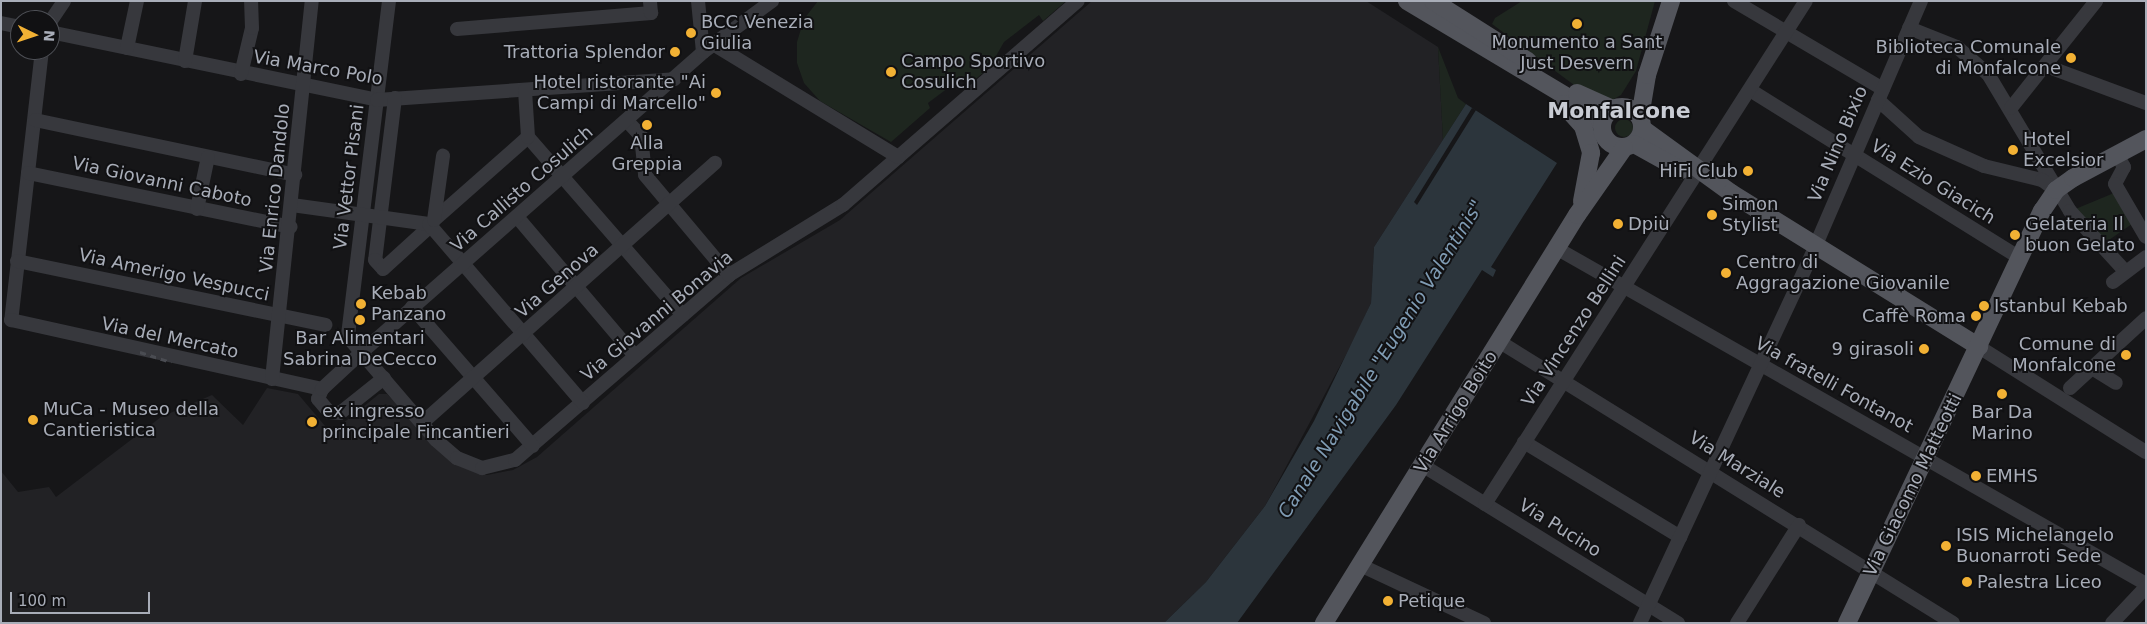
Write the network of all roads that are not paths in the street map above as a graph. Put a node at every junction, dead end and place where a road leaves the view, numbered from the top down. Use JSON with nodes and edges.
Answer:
{"nodes":[{"id":1,"x":137,"y":1,"type":"edge"},
{"id":2,"x":195,"y":1,"type":"edge"},
{"id":3,"x":251,"y":1,"type":"edge"},
{"id":4,"x":312,"y":1,"type":"edge"},
{"id":5,"x":389,"y":1,"type":"edge"},
{"id":6,"x":650,"y":1,"type":"edge"},
{"id":7,"x":698,"y":1,"type":"edge"},
{"id":8,"x":772,"y":1,"type":"edge"},
{"id":9,"x":1078,"y":1,"type":"edge"},
{"id":10,"x":1407,"y":1,"type":"edge"},
{"id":11,"x":1671,"y":1,"type":"edge"},
{"id":12,"x":1734,"y":1,"type":"edge"},
{"id":13,"x":1806,"y":1,"type":"edge"},
{"id":14,"x":1921,"y":1,"type":"edge"},
{"id":15,"x":2096,"y":1,"type":"edge"},
{"id":16,"x":1444,"y":9,"type":"edge"},
{"id":17,"x":1909,"y":28,"type":"junction"},
{"id":18,"x":456,"y":29,"type":"dead end"},
{"id":19,"x":1787,"y":31,"type":"junction"},
{"id":20,"x":60,"y":34,"type":"edge"},
{"id":21,"x":127,"y":48,"type":"junction"},
{"id":22,"x":708,"y":48,"type":"junction"},
{"id":23,"x":41,"y":60,"type":"edge"},
{"id":24,"x":185,"y":61,"type":"junction"},
{"id":25,"x":2046,"y":66,"type":"junction"},
{"id":26,"x":241,"y":74,"type":"junction"},
{"id":27,"x":1647,"y":75,"type":"junction"},
{"id":28,"x":1531,"y":76,"type":"junction"},
{"id":29,"x":674,"y":79,"type":"junction"},
{"id":30,"x":305,"y":86,"type":"junction"},
{"id":31,"x":525,"y":90,"type":"junction"},
{"id":32,"x":1750,"y":90,"type":"junction"},
{"id":33,"x":1880,"y":94,"type":"junction"},
{"id":34,"x":395,"y":98,"type":"junction"},
{"id":35,"x":377,"y":100,"type":"junction"},
{"id":36,"x":2146,"y":103,"type":"edge"},
{"id":37,"x":1616,"y":108,"type":"junction"},
{"id":38,"x":2011,"y":108,"type":"junction"},
{"id":39,"x":35,"y":120,"type":"junction"},
{"id":40,"x":628,"y":122,"type":"junction"},
{"id":41,"x":1641,"y":123,"type":"junction"},
{"id":42,"x":1604,"y":131,"type":"junction"},
{"id":43,"x":528,"y":137,"type":"junction"},
{"id":44,"x":2146,"y":139,"type":"edge"},
{"id":45,"x":1629,"y":146,"type":"junction"},
{"id":46,"x":2117,"y":154,"type":"junction"},
{"id":47,"x":1854,"y":155,"type":"junction"},
{"id":48,"x":443,"y":156,"type":"dead end"},
{"id":49,"x":208,"y":157,"type":"junction"},
{"id":50,"x":898,"y":157,"type":"junction"},
{"id":51,"x":714,"y":163,"type":"dead end"},
{"id":52,"x":28,"y":173,"type":"junction"},
{"id":53,"x":1696,"y":173,"type":"junction"},
{"id":54,"x":295,"y":175,"type":"junction"},
{"id":55,"x":565,"y":177,"type":"junction"},
{"id":56,"x":2056,"y":190,"type":"junction"},
{"id":57,"x":292,"y":205,"type":"junction"},
{"id":58,"x":671,"y":205,"type":"junction"},
{"id":59,"x":1583,"y":205,"type":"junction"},
{"id":60,"x":197,"y":209,"type":"junction"},
{"id":61,"x":363,"y":215,"type":"junction"},
{"id":62,"x":380,"y":218,"type":"junction"},
{"id":63,"x":518,"y":218,"type":"junction"},
{"id":64,"x":430,"y":225,"type":"junction"},
{"id":65,"x":290,"y":227,"type":"junction"},
{"id":66,"x":2146,"y":237,"type":"edge"},
{"id":67,"x":624,"y":247,"type":"junction"},
{"id":68,"x":1814,"y":247,"type":"junction"},
{"id":69,"x":1556,"y":248,"type":"junction"},
{"id":70,"x":2146,"y":257,"type":"edge"},
{"id":71,"x":2020,"y":258,"type":"junction"},
{"id":72,"x":17,"y":261,"type":"junction"},
{"id":73,"x":464,"y":264,"type":"junction"},
{"id":74,"x":2125,"y":271,"type":"junction"},
{"id":75,"x":729,"y":275,"type":"junction"},
{"id":76,"x":2113,"y":282,"type":"dead end"},
{"id":77,"x":577,"y":288,"type":"junction"},
{"id":78,"x":1625,"y":288,"type":"junction"},
{"id":79,"x":412,"y":308,"type":"junction"},
{"id":80,"x":683,"y":315,"type":"junction"},
{"id":81,"x":280,"y":317,"type":"junction"},
{"id":82,"x":2146,"y":318,"type":"edge"},
{"id":83,"x":325,"y":325,"type":"dead end"},
{"id":84,"x":525,"y":334,"type":"junction"},
{"id":85,"x":1500,"y":342,"type":"junction"},
{"id":86,"x":1979,"y":347,"type":"junction"},
{"id":87,"x":362,"y":352,"type":"junction"},
{"id":88,"x":635,"y":356,"type":"junction"},
{"id":89,"x":1760,"y":364,"type":"junction"},
{"id":90,"x":2092,"y":368,"type":"junction"},
{"id":91,"x":384,"y":378,"type":"junction"},
{"id":92,"x":474,"y":378,"type":"junction"},
{"id":93,"x":272,"y":379,"type":"junction"},
{"id":94,"x":1565,"y":382,"type":"junction"},
{"id":95,"x":2116,"y":383,"type":"dead end"},
{"id":96,"x":2070,"y":388,"type":"dead end"},
{"id":97,"x":322,"y":389,"type":"junction"},
{"id":98,"x":583,"y":402,"type":"junction"},
{"id":99,"x":422,"y":423,"type":"junction"},
{"id":100,"x":1524,"y":442,"type":"junction"},
{"id":101,"x":533,"y":446,"type":"junction"},
{"id":102,"x":2146,"y":452,"type":"edge"},
{"id":103,"x":1926,"y":458,"type":"junction"},
{"id":104,"x":1422,"y":465,"type":"junction"},
{"id":105,"x":1711,"y":470,"type":"junction"},
{"id":106,"x":1485,"y":504,"type":"junction"},
{"id":107,"x":1799,"y":525,"type":"junction"},
{"id":108,"x":1680,"y":537,"type":"junction"},
{"id":109,"x":1360,"y":564,"type":"junction"},
{"id":110,"x":1872,"y":571,"type":"junction"},
{"id":111,"x":2146,"y":586,"type":"edge"},
{"id":112,"x":1648,"y":606,"type":"junction"},
{"id":113,"x":1467,"y":619,"type":"edge"},
{"id":114,"x":1324,"y":623,"type":"edge"},
{"id":115,"x":1484,"y":623,"type":"edge"},
{"id":116,"x":1640,"y":623,"type":"edge"},
{"id":117,"x":1678,"y":623,"type":"edge"},
{"id":118,"x":1737,"y":623,"type":"edge"},
{"id":119,"x":1847,"y":623,"type":"edge"},
{"id":120,"x":1953,"y":623,"type":"edge"},
{"id":121,"x":2112,"y":623,"type":"edge"}],
"edges":[{"from":1,"to":21,"type":"street"},
{"from":2,"to":24,"type":"street"},
{"from":3,"to":26,"type":"street"},
{"from":4,"to":30,"type":"street","name":"Via Enrico Dandolo"},
{"from":5,"to":35,"type":"street","name":"Via Vettor Pisani"},
{"from":6,"to":18,"type":"street"},
{"from":7,"to":22,"type":"street"},
{"from":8,"to":22,"type":"street","name":"Via Callisto Cosulich"},
{"from":9,"to":50,"type":"street","name":"Via Giovanni Bonavia"},
{"from":10,"to":16,"type":"main road"},
{"from":11,"to":27,"type":"main road"},
{"from":12,"to":19,"type":"street"},
{"from":13,"to":19,"type":"street","name":"Via Vincenzo Bellini"},
{"from":14,"to":17,"type":"street","name":"Via Nino Bixio"},
{"from":15,"to":25,"type":"street"},
{"from":16,"to":28,"type":"main road"},
{"from":16,"to":37,"type":"main road"},
{"from":17,"to":33,"type":"street","name":"Via Nino Bixio"},
{"from":17,"to":38,"type":"street"},
{"from":19,"to":32,"type":"street","name":"Via Vincenzo Bellini"},
{"from":19,"to":33,"type":"street"},
{"from":20,"to":21,"type":"street","name":"Via Marco Polo"},
{"from":21,"to":24,"type":"street","name":"Via Marco Polo"},
{"from":22,"to":29,"type":"street","name":"Via Callisto Cosulich"},
{"from":22,"to":50,"type":"street"},
{"from":23,"to":39,"type":"street"},
{"from":24,"to":26,"type":"street","name":"Via Marco Polo"},
{"from":25,"to":36,"type":"street"},
{"from":25,"to":38,"type":"street"},
{"from":26,"to":30,"type":"street","name":"Via Marco Polo"},
{"from":27,"to":37,"type":"main road"},
{"from":27,"to":41,"type":"main road"},
{"from":28,"to":42,"type":"main road"},
{"from":28,"to":59,"type":"main road"},
{"from":29,"to":31,"type":"street","name":"Via Marco Polo"},
{"from":29,"to":40,"type":"street","name":"Via Callisto Cosulich"},
{"from":30,"to":35,"type":"street","name":"Via Marco Polo"},
{"from":30,"to":54,"type":"street","name":"Via Enrico Dandolo"},
{"from":31,"to":34,"type":"street","name":"Via Marco Polo"},
{"from":31,"to":43,"type":"street"},
{"from":32,"to":47,"type":"street","name":"Via Ezio Giacich"},
{"from":32,"to":53,"type":"street","name":"Via Vincenzo Bellini"},
{"from":33,"to":47,"type":"street","name":"Via Nino Bixio"},
{"from":33,"to":56,"type":"street"},
{"from":34,"to":35,"type":"street","name":"Via Marco Polo"},
{"from":34,"to":62,"type":"street"},
{"from":35,"to":61,"type":"street","name":"Via Vettor Pisani"},
{"from":37,"to":41,"type":"main road"},
{"from":37,"to":42,"type":"main road"},
{"from":38,"to":56,"type":"street"},
{"from":39,"to":49,"type":"street"},
{"from":39,"to":52,"type":"street"},
{"from":40,"to":55,"type":"street","name":"Via Callisto Cosulich"},
{"from":40,"to":58,"type":"street"},
{"from":41,"to":45,"type":"main road","name":"Via Arrigo Boito"},
{"from":41,"to":53,"type":"main road"},
{"from":42,"to":45,"type":"main road"},
{"from":42,"to":59,"type":"main road","name":"Via Arrigo Boito"},
{"from":43,"to":55,"type":"street"},
{"from":43,"to":64,"type":"street"},
{"from":44,"to":46,"type":"main road"},
{"from":45,"to":53,"type":"main road"},
{"from":45,"to":59,"type":"main road","name":"Via Arrigo Boito"},
{"from":46,"to":56,"type":"main road"},
{"from":46,"to":66,"type":"street"},
{"from":47,"to":68,"type":"street","name":"Via Nino Bixio"},
{"from":47,"to":71,"type":"street","name":"Via Ezio Giacich"},
{"from":48,"to":64,"type":"street"},
{"from":49,"to":54,"type":"street"},
{"from":49,"to":60,"type":"street"},
{"from":50,"to":75,"type":"street","name":"Via Giovanni Bonavia"},
{"from":51,"to":58,"type":"street","name":"Via Genova"},
{"from":52,"to":60,"type":"street","name":"Via Giovanni Caboto"},
{"from":52,"to":72,"type":"street"},
{"from":53,"to":68,"type":"main road"},
{"from":53,"to":78,"type":"street","name":"Via Vincenzo Bellini"},
{"from":54,"to":57,"type":"street","name":"Via Enrico Dandolo"},
{"from":55,"to":63,"type":"street","name":"Via Callisto Cosulich"},
{"from":55,"to":67,"type":"street"},
{"from":56,"to":71,"type":"main road","name":"Via Giacomo Matteotti"},
{"from":56,"to":74,"type":"street"},
{"from":57,"to":61,"type":"street"},
{"from":57,"to":65,"type":"street","name":"Via Enrico Dandolo"},
{"from":58,"to":67,"type":"street","name":"Via Genova"},
{"from":58,"to":75,"type":"street"},
{"from":59,"to":69,"type":"main road","name":"Via Arrigo Boito"},
{"from":60,"to":65,"type":"street","name":"Via Giovanni Caboto"},
{"from":61,"to":62,"type":"street"},
{"from":61,"to":87,"type":"street","name":"Via Vettor Pisani"},
{"from":62,"to":64,"type":"street"},
{"from":62,"to":64,"type":"street"},
{"from":63,"to":73,"type":"street","name":"Via Callisto Cosulich"},
{"from":63,"to":77,"type":"street"},
{"from":64,"to":73,"type":"street"},
{"from":65,"to":81,"type":"street","name":"Via Enrico Dandolo"},
{"from":67,"to":77,"type":"street","name":"Via Genova"},
{"from":67,"to":80,"type":"street"},
{"from":68,"to":86,"type":"main road"},
{"from":68,"to":89,"type":"street","name":"Via Nino Bixio"},
{"from":69,"to":78,"type":"street","name":"Via fratelli Fontanot"},
{"from":69,"to":85,"type":"main road","name":"Via Arrigo Boito"},
{"from":70,"to":74,"type":"street"},
{"from":71,"to":86,"type":"main road","name":"Via Giacomo Matteotti"},
{"from":72,"to":81,"type":"street","name":"Via Amerigo Vespucci"},
{"from":72,"to":93,"type":"street","name":"Via del Mercato"},
{"from":73,"to":79,"type":"street","name":"Via Callisto Cosulich"},
{"from":73,"to":84,"type":"street"},
{"from":74,"to":76,"type":"street"},
{"from":75,"to":80,"type":"street","name":"Via Giovanni Bonavia"},
{"from":77,"to":84,"type":"street","name":"Via Genova"},
{"from":77,"to":88,"type":"street"},
{"from":78,"to":89,"type":"street","name":"Via fratelli Fontanot"},
{"from":78,"to":94,"type":"street","name":"Via Vincenzo Bellini"},
{"from":79,"to":87,"type":"street","name":"Via Callisto Cosulich"},
{"from":79,"to":92,"type":"street"},
{"from":80,"to":88,"type":"street","name":"Via Giovanni Bonavia"},
{"from":81,"to":83,"type":"street","name":"Via Amerigo Vespucci"},
{"from":81,"to":93,"type":"street","name":"Via Enrico Dandolo"},
{"from":82,"to":90,"type":"street"},
{"from":84,"to":92,"type":"street","name":"Via Genova"},
{"from":84,"to":98,"type":"street"},
{"from":85,"to":94,"type":"street","name":"Via Marziale"},
{"from":85,"to":104,"type":"main road","name":"Via Arrigo Boito"},
{"from":86,"to":102,"type":"street"},
{"from":86,"to":103,"type":"main road","name":"Via Giacomo Matteotti"},
{"from":87,"to":91,"type":"street","name":"Via Giovanni Bonavia"},
{"from":87,"to":97,"type":"street","name":"Via Callisto Cosulich"},
{"from":88,"to":98,"type":"street","name":"Via Giovanni Bonavia"},
{"from":89,"to":103,"type":"street","name":"Via fratelli Fontanot"},
{"from":89,"to":105,"type":"street","name":"Via Nino Bixio"},
{"from":90,"to":95,"type":"street"},
{"from":90,"to":96,"type":"street"},
{"from":91,"to":97,"type":"street"},
{"from":91,"to":99,"type":"street","name":"Via Giovanni Bonavia"},
{"from":92,"to":99,"type":"street","name":"Via Genova"},
{"from":92,"to":101,"type":"street"},
{"from":93,"to":97,"type":"street","name":"Via del Mercato"},
{"from":94,"to":100,"type":"street","name":"Via Vincenzo Bellini"},
{"from":94,"to":105,"type":"street","name":"Via Marziale"},
{"from":98,"to":101,"type":"street","name":"Via Giovanni Bonavia"},
{"from":99,"to":101,"type":"street","name":"Via Giovanni Bonavia"},
{"from":100,"to":106,"type":"street","name":"Via Vincenzo Bellini"},
{"from":100,"to":108,"type":"street"},
{"from":103,"to":110,"type":"main road","name":"Via Giacomo Matteotti"},
{"from":103,"to":111,"type":"street","name":"Via fratelli Fontanot"},
{"from":104,"to":106,"type":"street","name":"Via Pucino"},
{"from":104,"to":109,"type":"main road","name":"Via Arrigo Boito"},
{"from":105,"to":107,"type":"street","name":"Via Marziale"},
{"from":105,"to":108,"type":"street","name":"Via Nino Bixio"},
{"from":106,"to":112,"type":"street","name":"Via Pucino"},
{"from":107,"to":110,"type":"street","name":"Via Marziale"},
{"from":107,"to":118,"type":"street"},
{"from":108,"to":112,"type":"street","name":"Via Nino Bixio"},
{"from":109,"to":113,"type":"street"},
{"from":109,"to":114,"type":"main road","name":"Via Arrigo Boito"},
{"from":110,"to":119,"type":"main road","name":"Via Giacomo Matteotti"},
{"from":110,"to":120,"type":"street","name":"Via Marziale"},
{"from":111,"to":121,"type":"street"},
{"from":112,"to":116,"type":"street","name":"Via Nino Bixio"},
{"from":112,"to":117,"type":"street","name":"Via Pucino"},
{"from":113,"to":115,"type":"street"}]}
